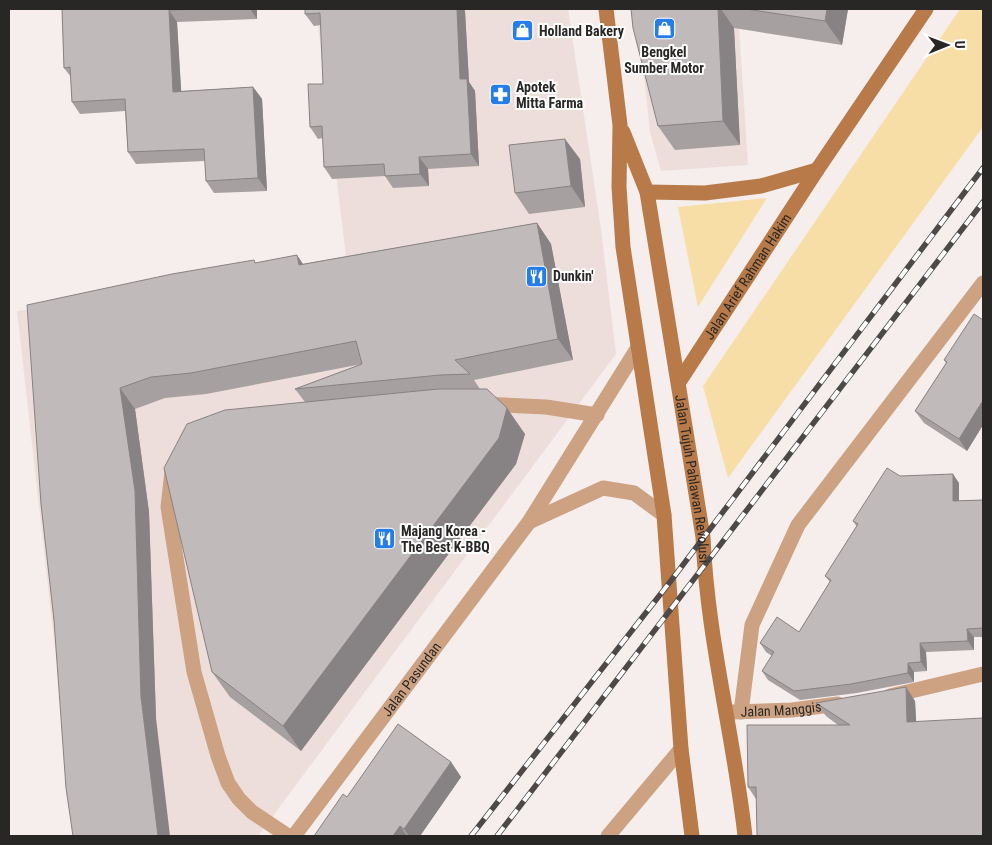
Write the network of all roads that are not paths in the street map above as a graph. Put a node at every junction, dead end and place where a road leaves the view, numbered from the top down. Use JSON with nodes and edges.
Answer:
{"nodes":[{"id":1,"x":606,"y":9,"type":"edge"},
{"id":2,"x":926,"y":9,"type":"edge"},
{"id":3,"x":620,"y":125,"type":"junction"},
{"id":4,"x":817,"y":170,"type":"junction"},
{"id":5,"x":647,"y":192,"type":"junction"},
{"id":6,"x":983,"y":283,"type":"edge"},
{"id":7,"x":637,"y":350,"type":"junction"},
{"id":8,"x":679,"y":382,"type":"junction"},
{"id":9,"x":465,"y":404,"type":"edge"},
{"id":10,"x":598,"y":415,"type":"junction"},
{"id":11,"x":174,"y":459,"type":"edge"},
{"id":12,"x":664,"y":515,"type":"junction"},
{"id":13,"x":529,"y":522,"type":"junction"},
{"id":14,"x":983,"y":674,"type":"edge"},
{"id":15,"x":874,"y":699,"type":"edge"},
{"id":16,"x":856,"y":702,"type":"edge"},
{"id":17,"x":725,"y":712,"type":"junction"},
{"id":18,"x":742,"y":712,"type":"junction"},
{"id":19,"x":681,"y":749,"type":"junction"},
{"id":20,"x":288,"y":836,"type":"edge"},
{"id":21,"x":294,"y":836,"type":"edge"},
{"id":22,"x":608,"y":836,"type":"edge"},
{"id":23,"x":692,"y":836,"type":"edge"},
{"id":24,"x":744,"y":836,"type":"edge"}],
"edges":[{"from":1,"to":3,"type":"main road","name":"Jalan Tujuh Pahlawan Revolusi"},
{"from":2,"to":4,"type":"main road","name":"Jalan Arief Rahman Hakim"},
{"from":3,"to":5,"type":"main road","name":"Jalan Tujuh Pahlawan Revolusi"},
{"from":3,"to":7,"type":"main road","name":"Jalan Tujuh Pahlawan Revolusi"},
{"from":4,"to":5,"type":"main road"},
{"from":4,"to":8,"type":"main road","name":"Jalan Arief Rahman Hakim"},
{"from":5,"to":8,"type":"main road","name":"Jalan Tujuh Pahlawan Revolusi"},
{"from":6,"to":18,"type":"street"},
{"from":7,"to":10,"type":"street","name":"Jalan Pasundan"},
{"from":7,"to":12,"type":"main road","name":"Jalan Tujuh Pahlawan Revolusi"},
{"from":8,"to":17,"type":"main road","name":"Jalan Tujuh Pahlawan Revolusi"},
{"from":9,"to":10,"type":"street"},
{"from":10,"to":13,"type":"street","name":"Jalan Pasundan"},
{"from":11,"to":20,"type":"street"},
{"from":12,"to":13,"type":"street","name":"Jalan Pasundan"},
{"from":12,"to":19,"type":"main road","name":"Jalan Tujuh Pahlawan Revolusi"},
{"from":13,"to":21,"type":"street","name":"Jalan Pasundan"},
{"from":14,"to":15,"type":"street"},
{"from":16,"to":18,"type":"street","name":"Jalan Manggis"},
{"from":17,"to":18,"type":"street","name":"Jalan Manggis"},
{"from":17,"to":24,"type":"main road","name":"Jalan Tujuh Pahlawan Revolusi"},
{"from":19,"to":22,"type":"street"},
{"from":19,"to":23,"type":"main road","name":"Jalan Tujuh Pahlawan Revolusi"}]}
